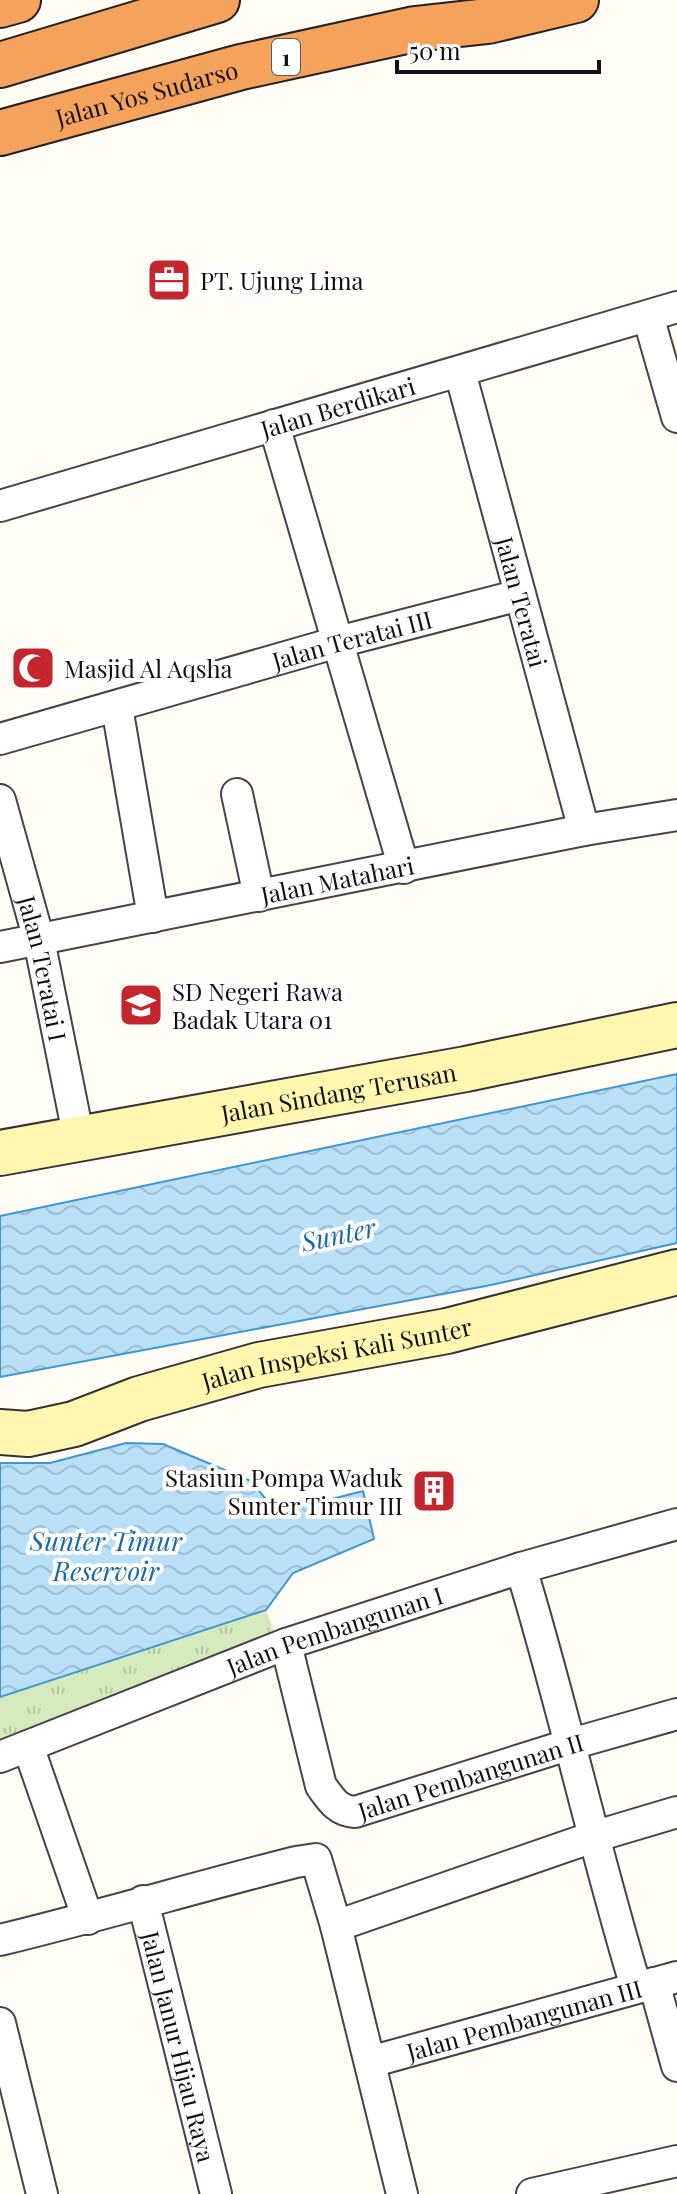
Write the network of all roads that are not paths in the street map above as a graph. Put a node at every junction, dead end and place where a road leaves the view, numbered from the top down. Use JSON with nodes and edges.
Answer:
{"nodes":[{"id":1,"x":18,"y":0,"type":"edge"},
{"id":2,"x":217,"y":0,"type":"edge"},
{"id":3,"x":576,"y":0,"type":"edge"},
{"id":4,"x":0,"y":5,"type":"edge"},
{"id":5,"x":0,"y":65,"type":"edge"},
{"id":6,"x":0,"y":133,"type":"edge"},
{"id":7,"x":677,"y":307,"type":"edge"},
{"id":8,"x":648,"y":316,"type":"junction"},
{"id":9,"x":460,"y":372,"type":"junction"},
{"id":10,"x":677,"y":417,"type":"edge"},
{"id":11,"x":274,"y":425,"type":"junction"},
{"id":12,"x":0,"y":506,"type":"edge"},
{"id":13,"x":520,"y":595,"type":"junction"},
{"id":14,"x":338,"y":642,"type":"junction"},
{"id":15,"x":117,"y":707,"type":"junction"},
{"id":16,"x":0,"y":739,"type":"edge"},
{"id":17,"x":237,"y":794,"type":"dead end"},
{"id":18,"x":0,"y":800,"type":"edge"},
{"id":19,"x":677,"y":815,"type":"edge"},
{"id":20,"x":584,"y":830,"type":"junction"},
{"id":21,"x":404,"y":868,"type":"junction"},
{"id":22,"x":259,"y":896,"type":"junction"},
{"id":23,"x":153,"y":917,"type":"junction"},
{"id":24,"x":39,"y":940,"type":"junction"},
{"id":25,"x":0,"y":947,"type":"edge"},
{"id":26,"x":677,"y":1025,"type":"edge"},
{"id":27,"x":79,"y":1139,"type":"junction"},
{"id":28,"x":0,"y":1153,"type":"edge"},
{"id":29,"x":677,"y":1272,"type":"edge"},
{"id":30,"x":0,"y":1432,"type":"edge"},
{"id":31,"x":677,"y":1524,"type":"edge"},
{"id":32,"x":521,"y":1568,"type":"junction"},
{"id":33,"x":286,"y":1644,"type":"junction"},
{"id":34,"x":677,"y":1714,"type":"edge"},
{"id":35,"x":571,"y":1744,"type":"junction"},
{"id":36,"x":28,"y":1746,"type":"junction"},
{"id":37,"x":0,"y":1757,"type":"edge"},
{"id":38,"x":677,"y":1812,"type":"edge"},
{"id":39,"x":593,"y":1837,"type":"junction"},
{"id":40,"x":143,"y":1901,"type":"junction"},
{"id":41,"x":88,"y":1919,"type":"junction"},
{"id":42,"x":336,"y":1926,"type":"junction"},
{"id":43,"x":0,"y":1940,"type":"edge"},
{"id":44,"x":656,"y":1983,"type":"edge"},
{"id":45,"x":0,"y":2023,"type":"edge"},
{"id":46,"x":370,"y":2062,"type":"junction"},
{"id":47,"x":677,"y":2066,"type":"edge"},
{"id":48,"x":677,"y":2161,"type":"edge"},
{"id":49,"x":42,"y":2194,"type":"edge"},
{"id":50,"x":216,"y":2194,"type":"edge"},
{"id":51,"x":402,"y":2194,"type":"edge"},
{"id":52,"x":532,"y":2194,"type":"edge"}],
"edges":[{"from":1,"to":4,"type":"highway"},
{"from":2,"to":5,"type":"highway"},
{"from":3,"to":6,"type":"highway","name":"Jalan Yos Sudarso","number":"1"},
{"from":7,"to":8,"type":"street","name":"Jalan Berdikari"},
{"from":8,"to":9,"type":"street","name":"Jalan Berdikari"},
{"from":8,"to":10,"type":"street"},
{"from":9,"to":11,"type":"street","name":"Jalan Berdikari"},
{"from":9,"to":13,"type":"street","name":"Jalan Teratai"},
{"from":11,"to":12,"type":"street","name":"Jalan Berdikari"},
{"from":11,"to":14,"type":"street"},
{"from":13,"to":14,"type":"street","name":"Jalan Teratai III"},
{"from":13,"to":20,"type":"street","name":"Jalan Teratai"},
{"from":14,"to":15,"type":"street","name":"Jalan Teratai III"},
{"from":14,"to":21,"type":"street"},
{"from":15,"to":16,"type":"street","name":"Jalan Teratai III"},
{"from":15,"to":23,"type":"street"},
{"from":17,"to":22,"type":"street"},
{"from":18,"to":24,"type":"street","name":"Jalan Teratai I"},
{"from":19,"to":20,"type":"street","name":"Jalan Matahari"},
{"from":20,"to":21,"type":"street","name":"Jalan Matahari"},
{"from":21,"to":22,"type":"street","name":"Jalan Matahari"},
{"from":22,"to":23,"type":"street","name":"Jalan Matahari"},
{"from":23,"to":24,"type":"street","name":"Jalan Matahari"},
{"from":24,"to":25,"type":"street","name":"Jalan Matahari"},
{"from":24,"to":27,"type":"street","name":"Jalan Teratai I"},
{"from":26,"to":27,"type":"street","name":"Jalan Sindang Terusan"},
{"from":27,"to":28,"type":"street","name":"Jalan Sindang Terusan"},
{"from":29,"to":30,"type":"street","name":"Jalan Inspeksi Kali Sunter"},
{"from":31,"to":32,"type":"street","name":"Jalan Pembangunan I"},
{"from":32,"to":33,"type":"street","name":"Jalan Pembangunan I"},
{"from":32,"to":35,"type":"street"},
{"from":33,"to":35,"type":"street","name":"Jalan Pembangunan II"},
{"from":33,"to":36,"type":"street","name":"Jalan Pembangunan I"},
{"from":34,"to":35,"type":"street","name":"Jalan Pembangunan II"},
{"from":35,"to":39,"type":"street"},
{"from":36,"to":37,"type":"street","name":"Jalan Pembangunan I"},
{"from":36,"to":41,"type":"street"},
{"from":38,"to":39,"type":"street"},
{"from":39,"to":42,"type":"street"},
{"from":39,"to":44,"type":"street"},
{"from":40,"to":41,"type":"street"},
{"from":40,"to":42,"type":"street"},
{"from":40,"to":50,"type":"street","name":"Jalan Janur Hijau Raya"},
{"from":41,"to":43,"type":"street"},
{"from":42,"to":46,"type":"street"},
{"from":44,"to":46,"type":"street","name":"Jalan Pembangunan III"},
{"from":44,"to":47,"type":"street"},
{"from":45,"to":49,"type":"street"},
{"from":46,"to":51,"type":"street"},
{"from":48,"to":52,"type":"street"}]}
